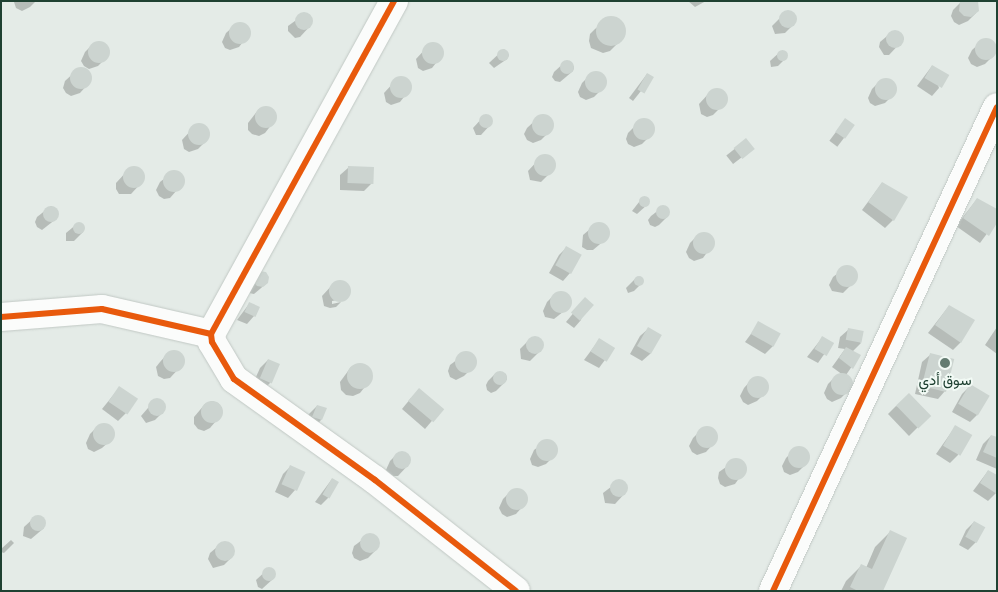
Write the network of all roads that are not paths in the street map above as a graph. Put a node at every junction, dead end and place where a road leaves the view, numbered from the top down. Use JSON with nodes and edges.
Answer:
{"nodes":[{"id":1,"x":394,"y":1,"type":"edge"},
{"id":2,"x":997,"y":107,"type":"edge"},
{"id":3,"x":1,"y":317,"type":"edge"},
{"id":4,"x":211,"y":334,"type":"junction"},
{"id":5,"x":516,"y":591,"type":"edge"},
{"id":6,"x":773,"y":591,"type":"edge"}],
"edges":[{"from":1,"to":4,"type":"street"},
{"from":2,"to":6,"type":"street"},
{"from":3,"to":4,"type":"street"},
{"from":4,"to":5,"type":"street"}]}
